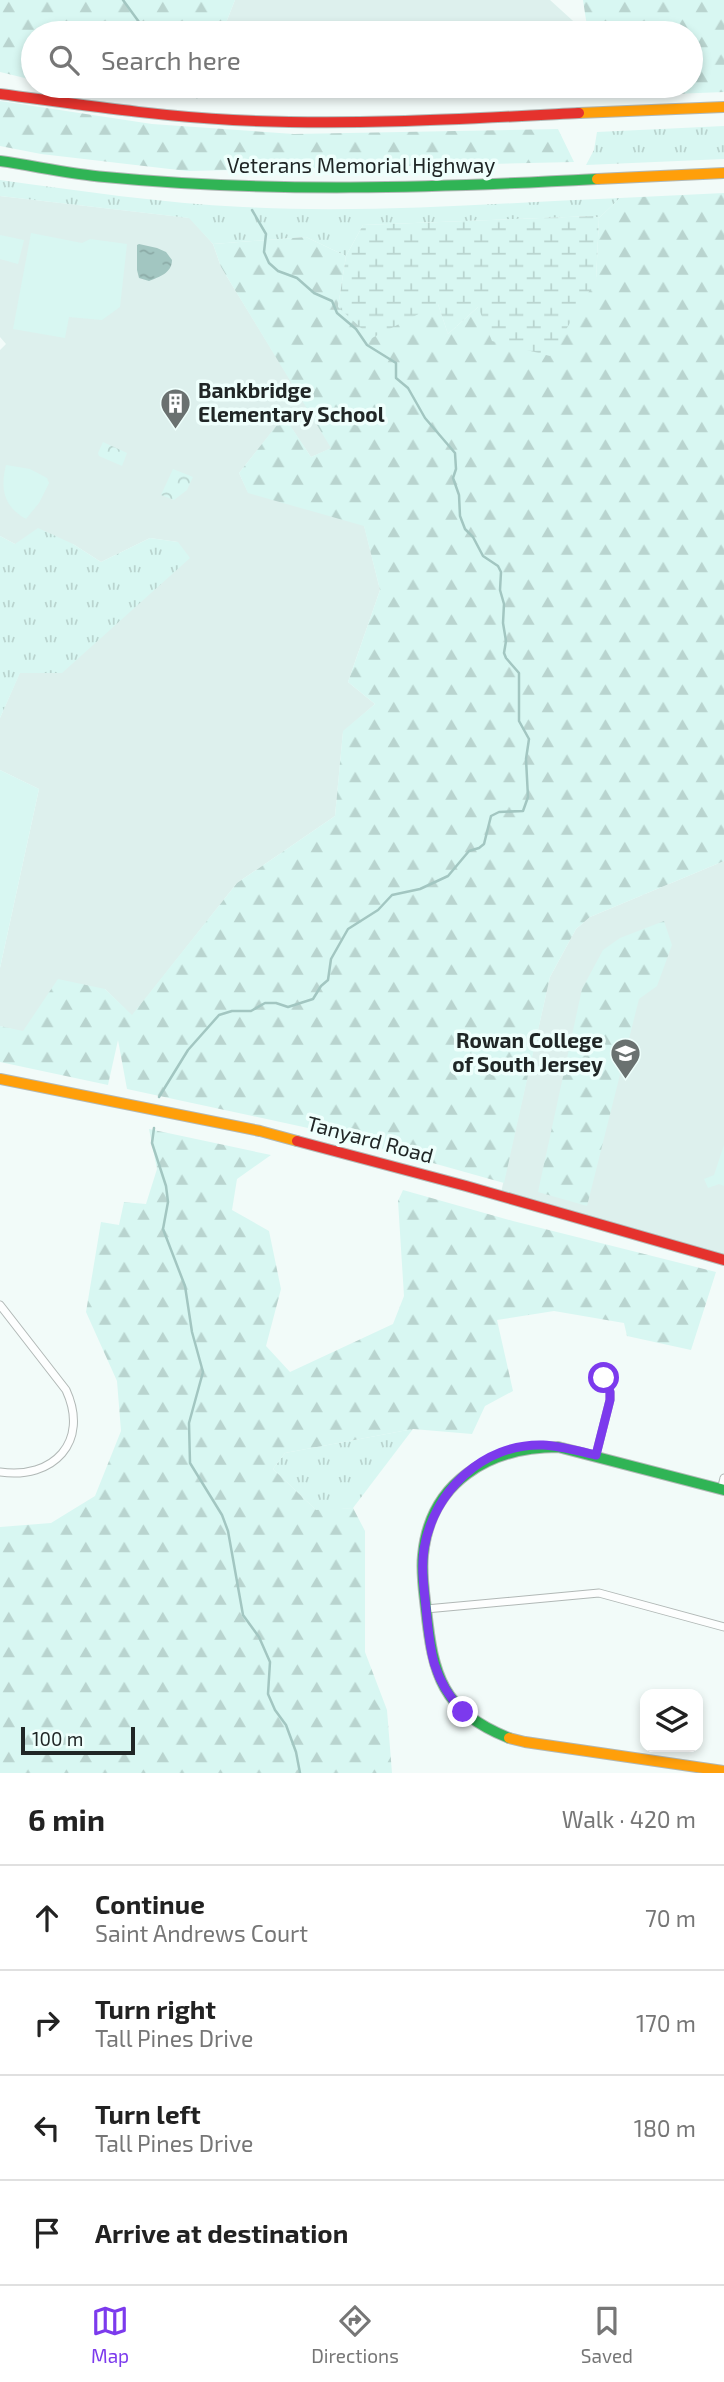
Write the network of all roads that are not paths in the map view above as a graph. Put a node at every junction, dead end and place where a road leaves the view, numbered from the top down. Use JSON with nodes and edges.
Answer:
{"nodes":[{"id":1,"x":0,"y":94,"type":"edge"},
{"id":2,"x":21,"y":97,"type":"edge"},
{"id":3,"x":30,"y":98,"type":"edge"},
{"id":4,"x":724,"y":107,"type":"edge"},
{"id":5,"x":0,"y":161,"type":"edge"},
{"id":6,"x":724,"y":173,"type":"edge"},
{"id":7,"x":0,"y":1079,"type":"edge"},
{"id":8,"x":724,"y":1260,"type":"edge"},
{"id":9,"x":0,"y":1305,"type":"edge"},
{"id":10,"x":604,"y":1378,"type":"dead end"},
{"id":11,"x":596,"y":1455,"type":"junction"},
{"id":12,"x":0,"y":1472,"type":"edge"},
{"id":13,"x":724,"y":1478,"type":"edge"},
{"id":14,"x":722,"y":1490,"type":"edge"},
{"id":15,"x":426,"y":1609,"type":"junction"},
{"id":16,"x":724,"y":1627,"type":"edge"},
{"id":17,"x":724,"y":1771,"type":"edge"}],
"edges":[{"from":1,"to":2,"type":"main road","name":"Veterans Memorial Highway"},
{"from":3,"to":4,"type":"main road","name":"Veterans Memorial Highway"},
{"from":5,"to":6,"type":"main road","name":"Veterans Memorial Highway"},
{"from":7,"to":8,"type":"main road","name":"Tanyard Road"},
{"from":9,"to":12,"type":"street"},
{"from":10,"to":11,"type":"street"},
{"from":11,"to":14,"type":"main road"},
{"from":11,"to":15,"type":"main road"},
{"from":13,"to":14,"type":"street"},
{"from":15,"to":16,"type":"street"},
{"from":15,"to":17,"type":"main road"}]}
